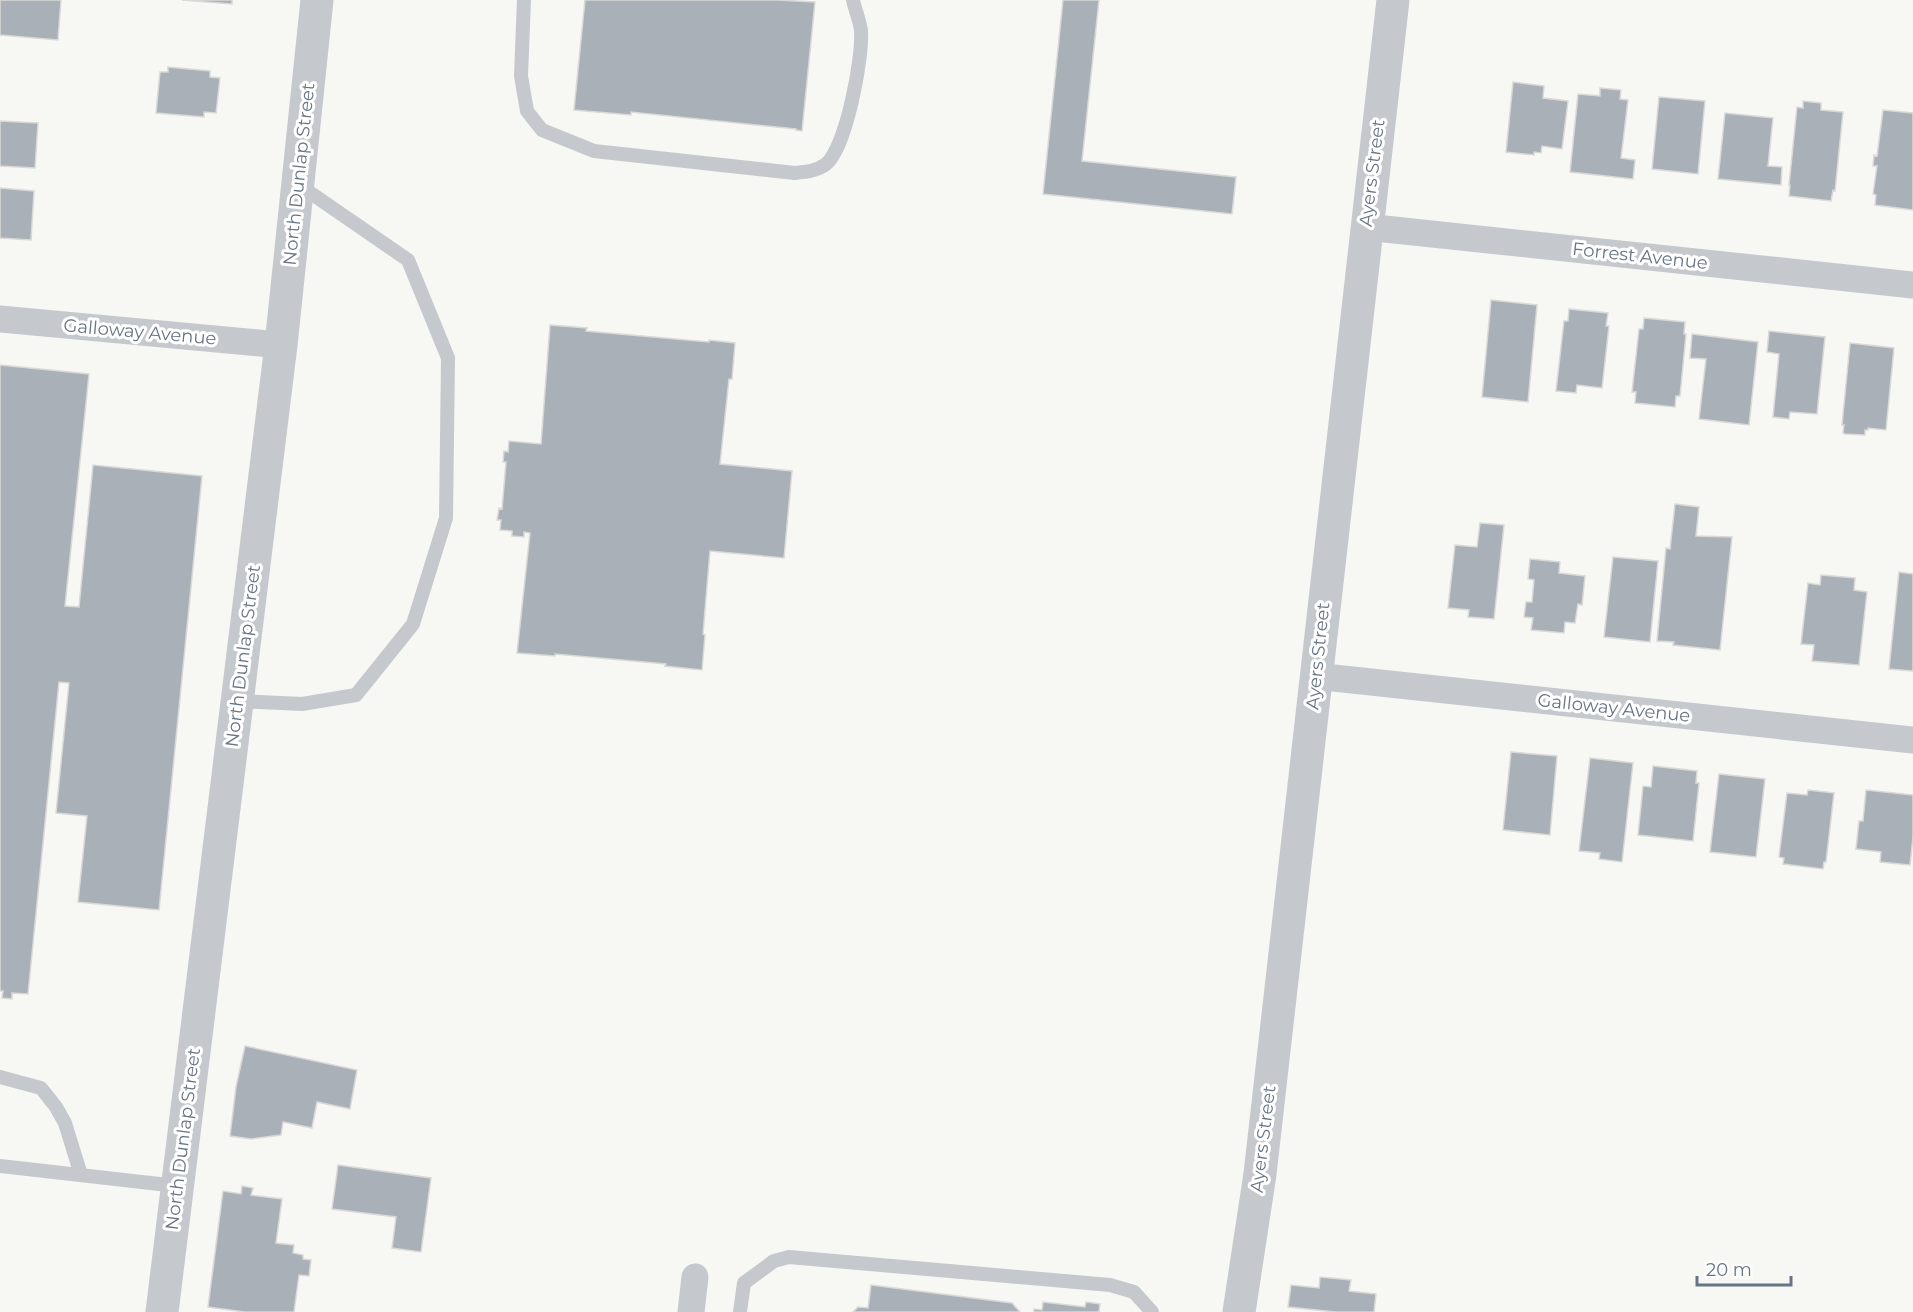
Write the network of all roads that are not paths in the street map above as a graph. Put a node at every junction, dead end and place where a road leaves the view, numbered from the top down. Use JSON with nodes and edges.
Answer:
{"nodes":[{"id":1,"x":317,"y":0,"type":"edge"},
{"id":2,"x":524,"y":0,"type":"edge"},
{"id":3,"x":853,"y":0,"type":"edge"},
{"id":4,"x":1393,"y":0,"type":"edge"},
{"id":5,"x":298,"y":184,"type":"junction"},
{"id":6,"x":1366,"y":227,"type":"junction"},
{"id":7,"x":1913,"y":285,"type":"edge"},
{"id":8,"x":0,"y":319,"type":"edge"},
{"id":9,"x":281,"y":345,"type":"junction"},
{"id":10,"x":1315,"y":676,"type":"junction"},
{"id":11,"x":237,"y":701,"type":"junction"},
{"id":12,"x":1913,"y":740,"type":"edge"},
{"id":13,"x":0,"y":1077,"type":"edge"},
{"id":14,"x":0,"y":1166,"type":"edge"},
{"id":15,"x":81,"y":1175,"type":"junction"},
{"id":16,"x":177,"y":1186,"type":"junction"},
{"id":17,"x":695,"y":1277,"type":"dead end"},
{"id":18,"x":162,"y":1312,"type":"edge"},
{"id":19,"x":691,"y":1312,"type":"edge"},
{"id":20,"x":740,"y":1312,"type":"edge"},
{"id":21,"x":1152,"y":1312,"type":"edge"},
{"id":22,"x":1239,"y":1312,"type":"edge"}],
"edges":[{"from":1,"to":5,"type":"street","name":"North Dunlap Street"},
{"from":2,"to":3,"type":"lane"},
{"from":4,"to":6,"type":"street","name":"Ayers Street"},
{"from":5,"to":9,"type":"street","name":"North Dunlap Street"},
{"from":5,"to":11,"type":"lane"},
{"from":6,"to":7,"type":"street","name":"Forrest Avenue"},
{"from":6,"to":10,"type":"street","name":"Ayers Street"},
{"from":8,"to":9,"type":"street","name":"Galloway Avenue"},
{"from":9,"to":11,"type":"street","name":"North Dunlap Street"},
{"from":10,"to":12,"type":"street","name":"Galloway Avenue"},
{"from":10,"to":22,"type":"street","name":"Ayers Street"},
{"from":11,"to":16,"type":"street","name":"North Dunlap Street"},
{"from":13,"to":15,"type":"lane"},
{"from":14,"to":15,"type":"lane"},
{"from":15,"to":16,"type":"lane"},
{"from":16,"to":18,"type":"street","name":"North Dunlap Street"},
{"from":17,"to":19,"type":"street"},
{"from":20,"to":21,"type":"lane"}]}
